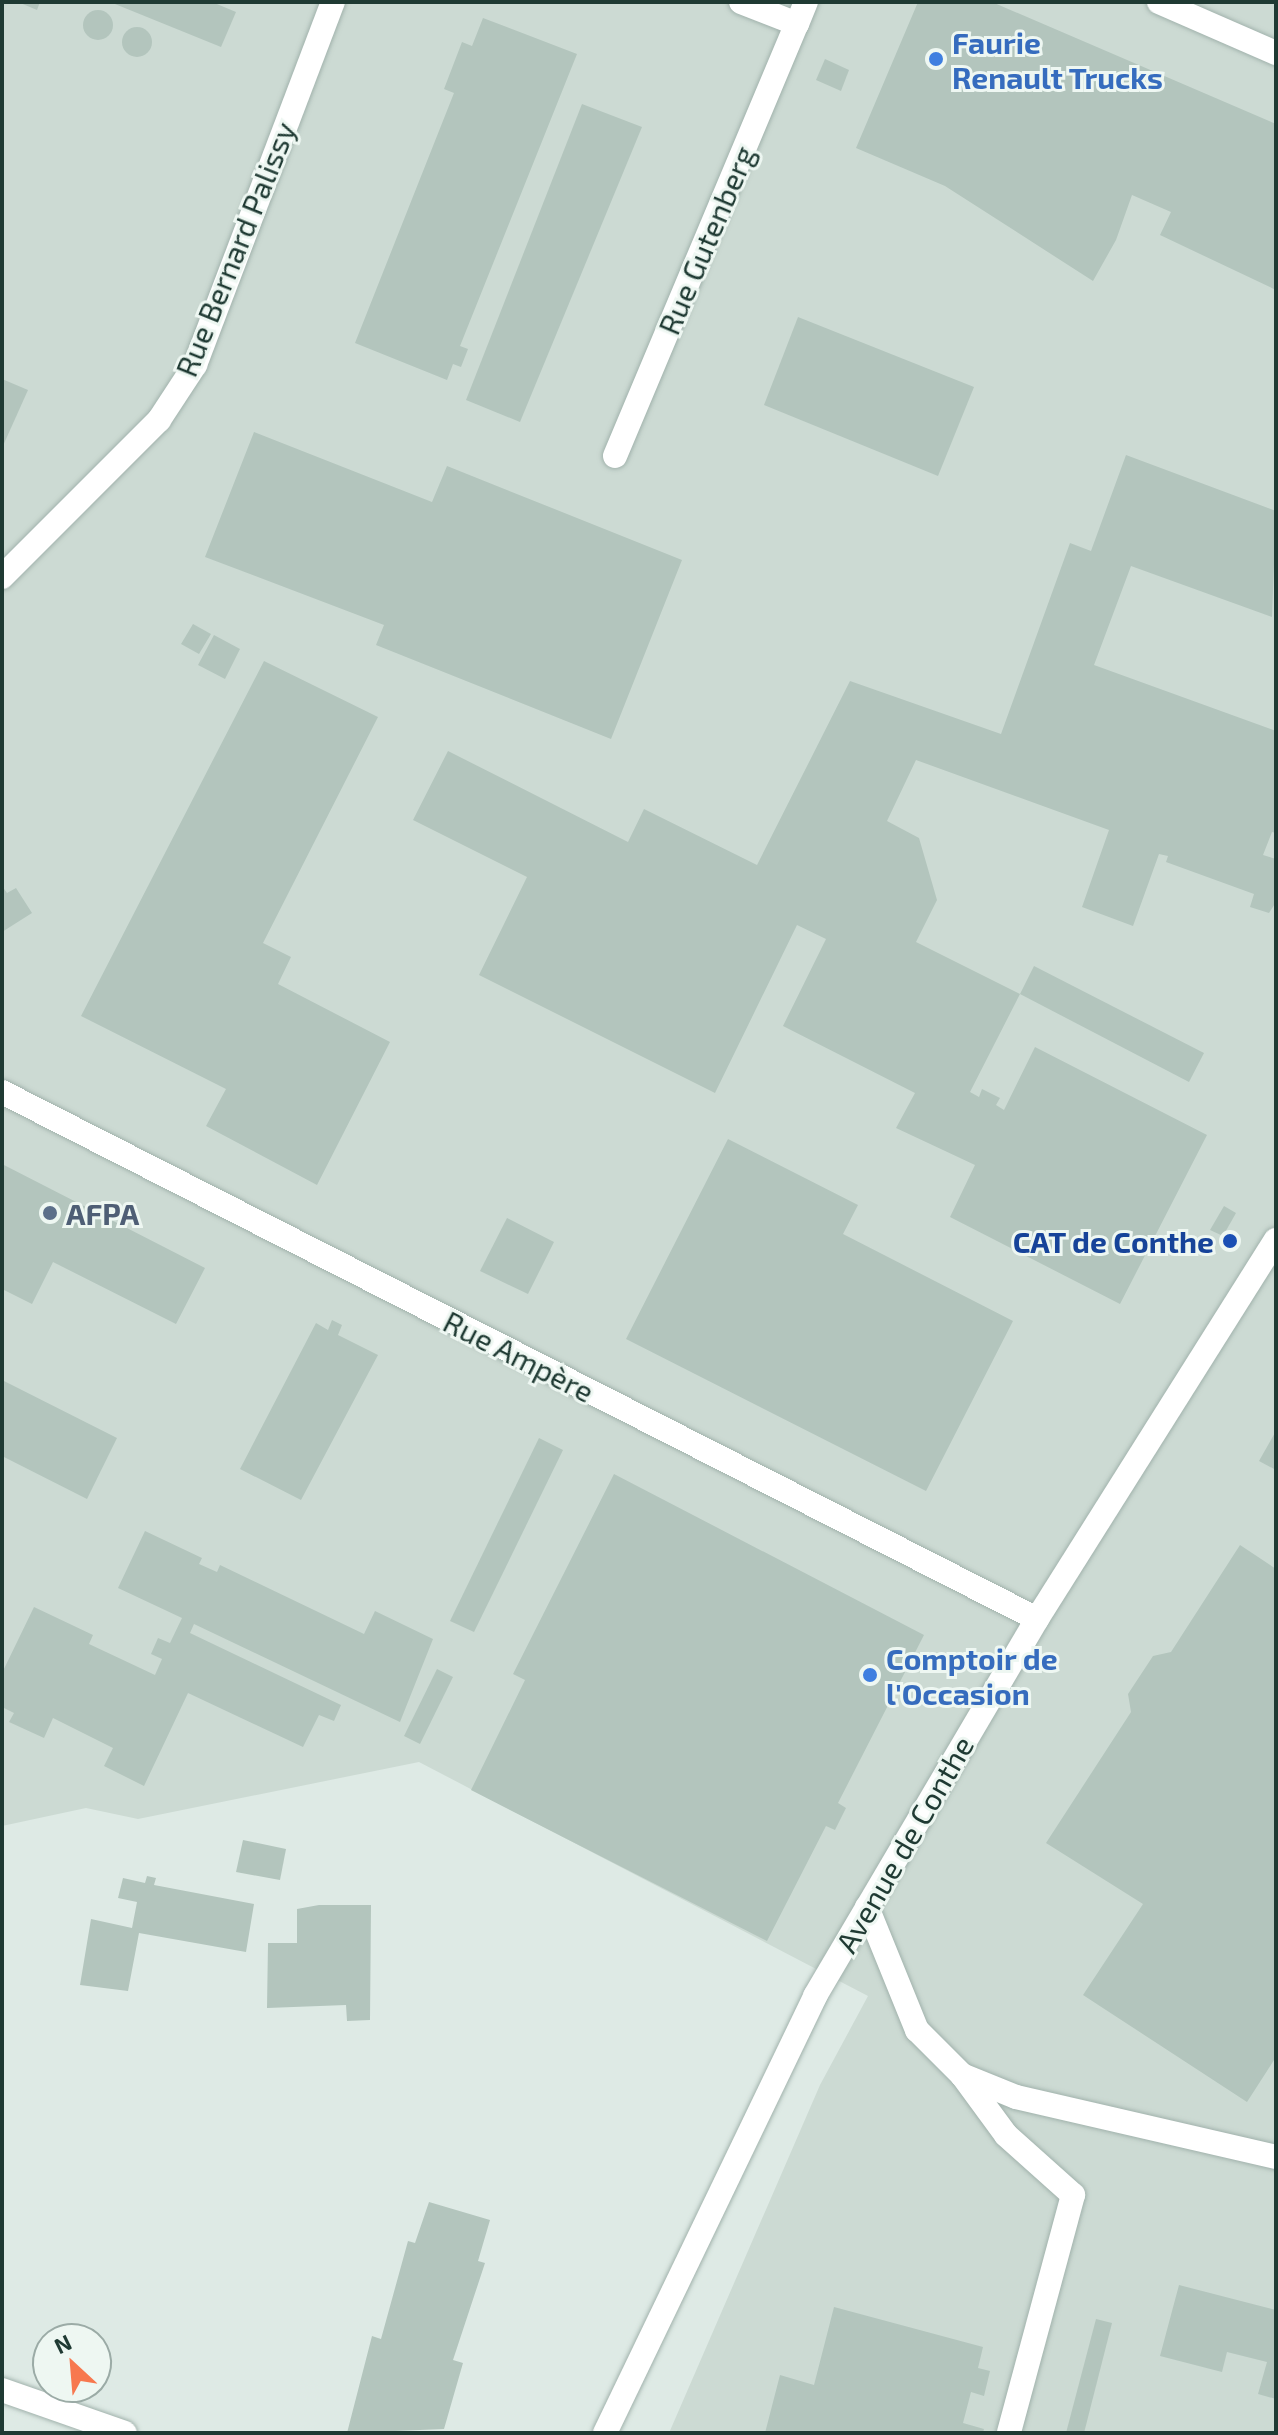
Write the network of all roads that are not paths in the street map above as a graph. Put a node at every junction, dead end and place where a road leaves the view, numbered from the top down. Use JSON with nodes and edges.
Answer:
{"nodes":[{"id":1,"x":333,"y":2,"type":"edge"},
{"id":2,"x":741,"y":2,"type":"edge"},
{"id":3,"x":1159,"y":2,"type":"edge"},
{"id":4,"x":802,"y":13,"type":"edge"},
{"id":5,"x":1276,"y":53,"type":"edge"},
{"id":6,"x":615,"y":456,"type":"dead end"},
{"id":7,"x":2,"y":577,"type":"edge"},
{"id":8,"x":2,"y":1092,"type":"edge"},
{"id":9,"x":1276,"y":1240,"type":"edge"},
{"id":10,"x":1037,"y":1619,"type":"junction"},
{"id":11,"x":867,"y":1907,"type":"junction"},
{"id":12,"x":962,"y":2075,"type":"junction"},
{"id":13,"x":1276,"y":2157,"type":"edge"},
{"id":14,"x":2,"y":2390,"type":"edge"},
{"id":15,"x":125,"y":2433,"type":"edge"},
{"id":16,"x":605,"y":2433,"type":"edge"},
{"id":17,"x":1009,"y":2433,"type":"edge"}],
"edges":[{"from":1,"to":7,"type":"street","name":"Rue Bernard Palissy"},
{"from":2,"to":4,"type":"street","name":"Rue Gutenberg"},
{"from":3,"to":5,"type":"street"},
{"from":4,"to":6,"type":"street","name":"Rue Gutenberg"},
{"from":8,"to":10,"type":"street","name":"Rue Ampère"},
{"from":9,"to":10,"type":"street","name":"Avenue de Conthe"},
{"from":10,"to":11,"type":"street","name":"Avenue de Conthe"},
{"from":11,"to":12,"type":"street"},
{"from":11,"to":16,"type":"street","name":"Avenue de Conthe"},
{"from":12,"to":13,"type":"street"},
{"from":12,"to":17,"type":"street"},
{"from":14,"to":15,"type":"street"}]}
